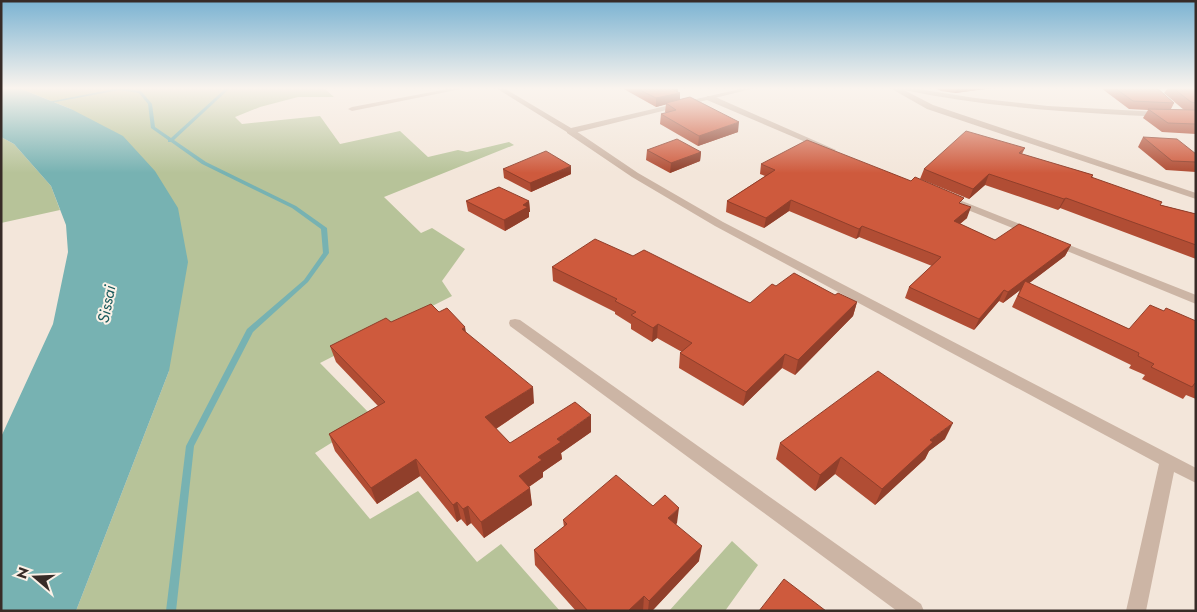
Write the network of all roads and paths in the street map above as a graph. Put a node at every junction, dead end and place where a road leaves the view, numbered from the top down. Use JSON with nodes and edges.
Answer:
{"nodes":[{"id":1,"x":548,"y":117,"type":"edge"},
{"id":2,"x":629,"y":117,"type":"edge"},
{"id":3,"x":753,"y":117,"type":"edge"},
{"id":4,"x":959,"y":117,"type":"edge"},
{"id":5,"x":570,"y":130,"type":"junction"},
{"id":6,"x":845,"y":156,"type":"edge"},
{"id":7,"x":1196,"y":196,"type":"edge"},
{"id":8,"x":944,"y":197,"type":"edge"},
{"id":9,"x":1196,"y":300,"type":"edge"},
{"id":10,"x":515,"y":323,"type":"dead end"},
{"id":11,"x":1168,"y":462,"type":"junction"},
{"id":12,"x":1196,"y":476,"type":"edge"},
{"id":13,"x":914,"y":611,"type":"edge"},
{"id":14,"x":1136,"y":611,"type":"edge"}],
"edges":[{"from":1,"to":5,"type":"street"},
{"from":2,"to":5,"type":"street"},
{"from":3,"to":6,"type":"street"},
{"from":4,"to":7,"type":"street"},
{"from":5,"to":11,"type":"street"},
{"from":8,"to":9,"type":"street"},
{"from":10,"to":13,"type":"street"},
{"from":11,"to":12,"type":"street"},
{"from":11,"to":14,"type":"street"}]}
